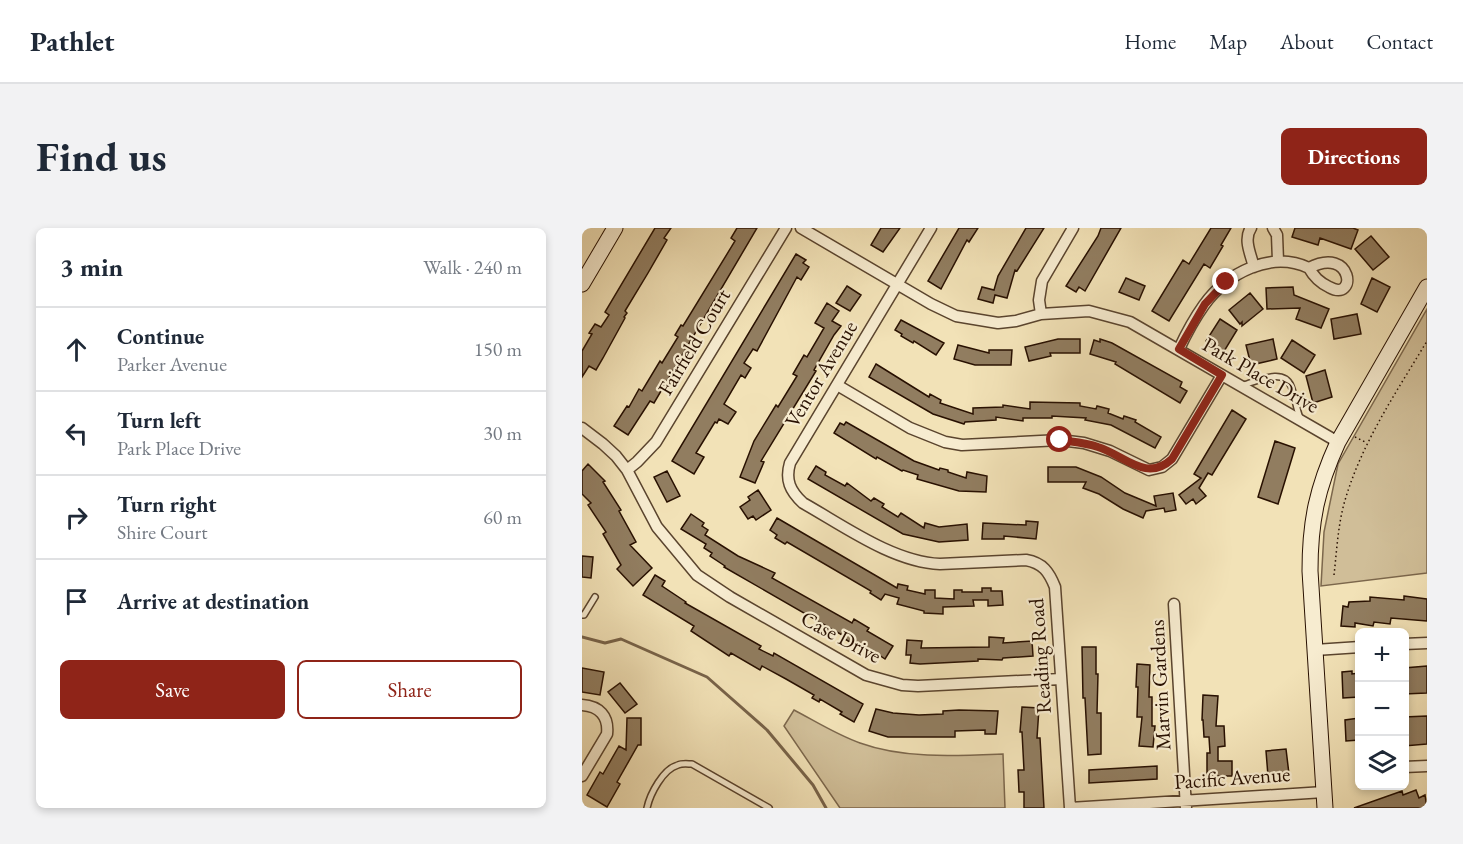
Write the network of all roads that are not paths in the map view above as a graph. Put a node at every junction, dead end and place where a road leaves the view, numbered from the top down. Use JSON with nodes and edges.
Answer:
{"nodes":[{"id":1,"x":615,"y":228,"type":"edge"},
{"id":2,"x":786,"y":228,"type":"edge"},
{"id":3,"x":801,"y":228,"type":"edge"},
{"id":4,"x":931,"y":228,"type":"edge"},
{"id":5,"x":1073,"y":228,"type":"edge"},
{"id":6,"x":1251,"y":228,"type":"edge"},
{"id":7,"x":1273,"y":228,"type":"edge"},
{"id":8,"x":1278,"y":261,"type":"junction"},
{"id":9,"x":1254,"y":267,"type":"junction"},
{"id":10,"x":1309,"y":268,"type":"dead end"},
{"id":11,"x":582,"y":284,"type":"edge"},
{"id":12,"x":897,"y":284,"type":"junction"},
{"id":13,"x":1427,"y":287,"type":"edge"},
{"id":14,"x":1041,"y":314,"type":"junction"},
{"id":15,"x":1179,"y":349,"type":"junction"},
{"id":16,"x":1222,"y":375,"type":"junction"},
{"id":17,"x":837,"y":385,"type":"junction"},
{"id":18,"x":1241,"y":386,"type":"junction"},
{"id":19,"x":1300,"y":420,"type":"junction"},
{"id":20,"x":582,"y":428,"type":"edge"},
{"id":21,"x":1338,"y":442,"type":"junction"},
{"id":22,"x":627,"y":470,"type":"junction"},
{"id":23,"x":789,"y":486,"type":"joint"},
{"id":24,"x":595,"y":597,"type":"dead end"},
{"id":25,"x":1174,"y":604,"type":"dead end"},
{"id":26,"x":582,"y":615,"type":"edge"},
{"id":27,"x":1427,"y":643,"type":"edge"},
{"id":28,"x":1409,"y":644,"type":"edge"},
{"id":29,"x":1355,"y":647,"type":"edge"},
{"id":30,"x":1315,"y":650,"type":"junction"},
{"id":31,"x":1061,"y":679,"type":"junction"},
{"id":32,"x":582,"y":705,"type":"edge"},
{"id":33,"x":1427,"y":766,"type":"edge"},
{"id":34,"x":1409,"y":767,"type":"edge"},
{"id":35,"x":584,"y":774,"type":"edge"},
{"id":36,"x":1324,"y":792,"type":"junction"},
{"id":37,"x":1186,"y":804,"type":"edge"},
{"id":38,"x":647,"y":808,"type":"edge"},
{"id":39,"x":770,"y":808,"type":"edge"},
{"id":40,"x":1070,"y":808,"type":"edge"},
{"id":41,"x":1325,"y":808,"type":"edge"}],
"edges":[{"from":1,"to":11,"type":"main road"},
{"from":2,"to":22,"type":"street","name":"Fairfield Court"},
{"from":3,"to":12,"type":"street","name":"Park Place Drive"},
{"from":4,"to":12,"type":"street","name":"Ventor Avenue"},
{"from":5,"to":14,"type":"street"},
{"from":6,"to":9,"type":"street"},
{"from":7,"to":8,"type":"street"},
{"from":8,"to":9,"type":"street"},
{"from":8,"to":10,"type":"street"},
{"from":9,"to":15,"type":"street"},
{"from":12,"to":14,"type":"street","name":"Park Place Drive"},
{"from":12,"to":17,"type":"street","name":"Ventor Avenue"},
{"from":13,"to":21,"type":"main road"},
{"from":14,"to":15,"type":"street","name":"Park Place Drive"},
{"from":15,"to":16,"type":"street","name":"Park Place Drive"},
{"from":16,"to":17,"type":"street"},
{"from":16,"to":18,"type":"street","name":"Park Place Drive"},
{"from":17,"to":23,"type":"street","name":"Ventor Avenue"},
{"from":18,"to":19,"type":"street","name":"Park Place Drive"},
{"from":18,"to":19,"type":"lane"},
{"from":19,"to":21,"type":"street","name":"Park Place Drive"},
{"from":20,"to":22,"type":"street","name":"Case Drive"},
{"from":21,"to":30,"type":"main road"},
{"from":22,"to":31,"type":"street","name":"Case Drive"},
{"from":23,"to":31,"type":"street","name":"Reading Road"},
{"from":24,"to":26,"type":"lane"},
{"from":25,"to":37,"type":"street","name":"Marvin Gardens"},
{"from":27,"to":28,"type":"street"},
{"from":29,"to":30,"type":"street"},
{"from":30,"to":36,"type":"main road"},
{"from":31,"to":40,"type":"street","name":"Reading Road"},
{"from":32,"to":35,"type":"street"},
{"from":33,"to":34,"type":"street"},
{"from":36,"to":37,"type":"street","name":"Pacific Avenue"},
{"from":36,"to":41,"type":"main road"},
{"from":37,"to":40,"type":"street","name":"Pacific Avenue"},
{"from":38,"to":39,"type":"lane"}]}
